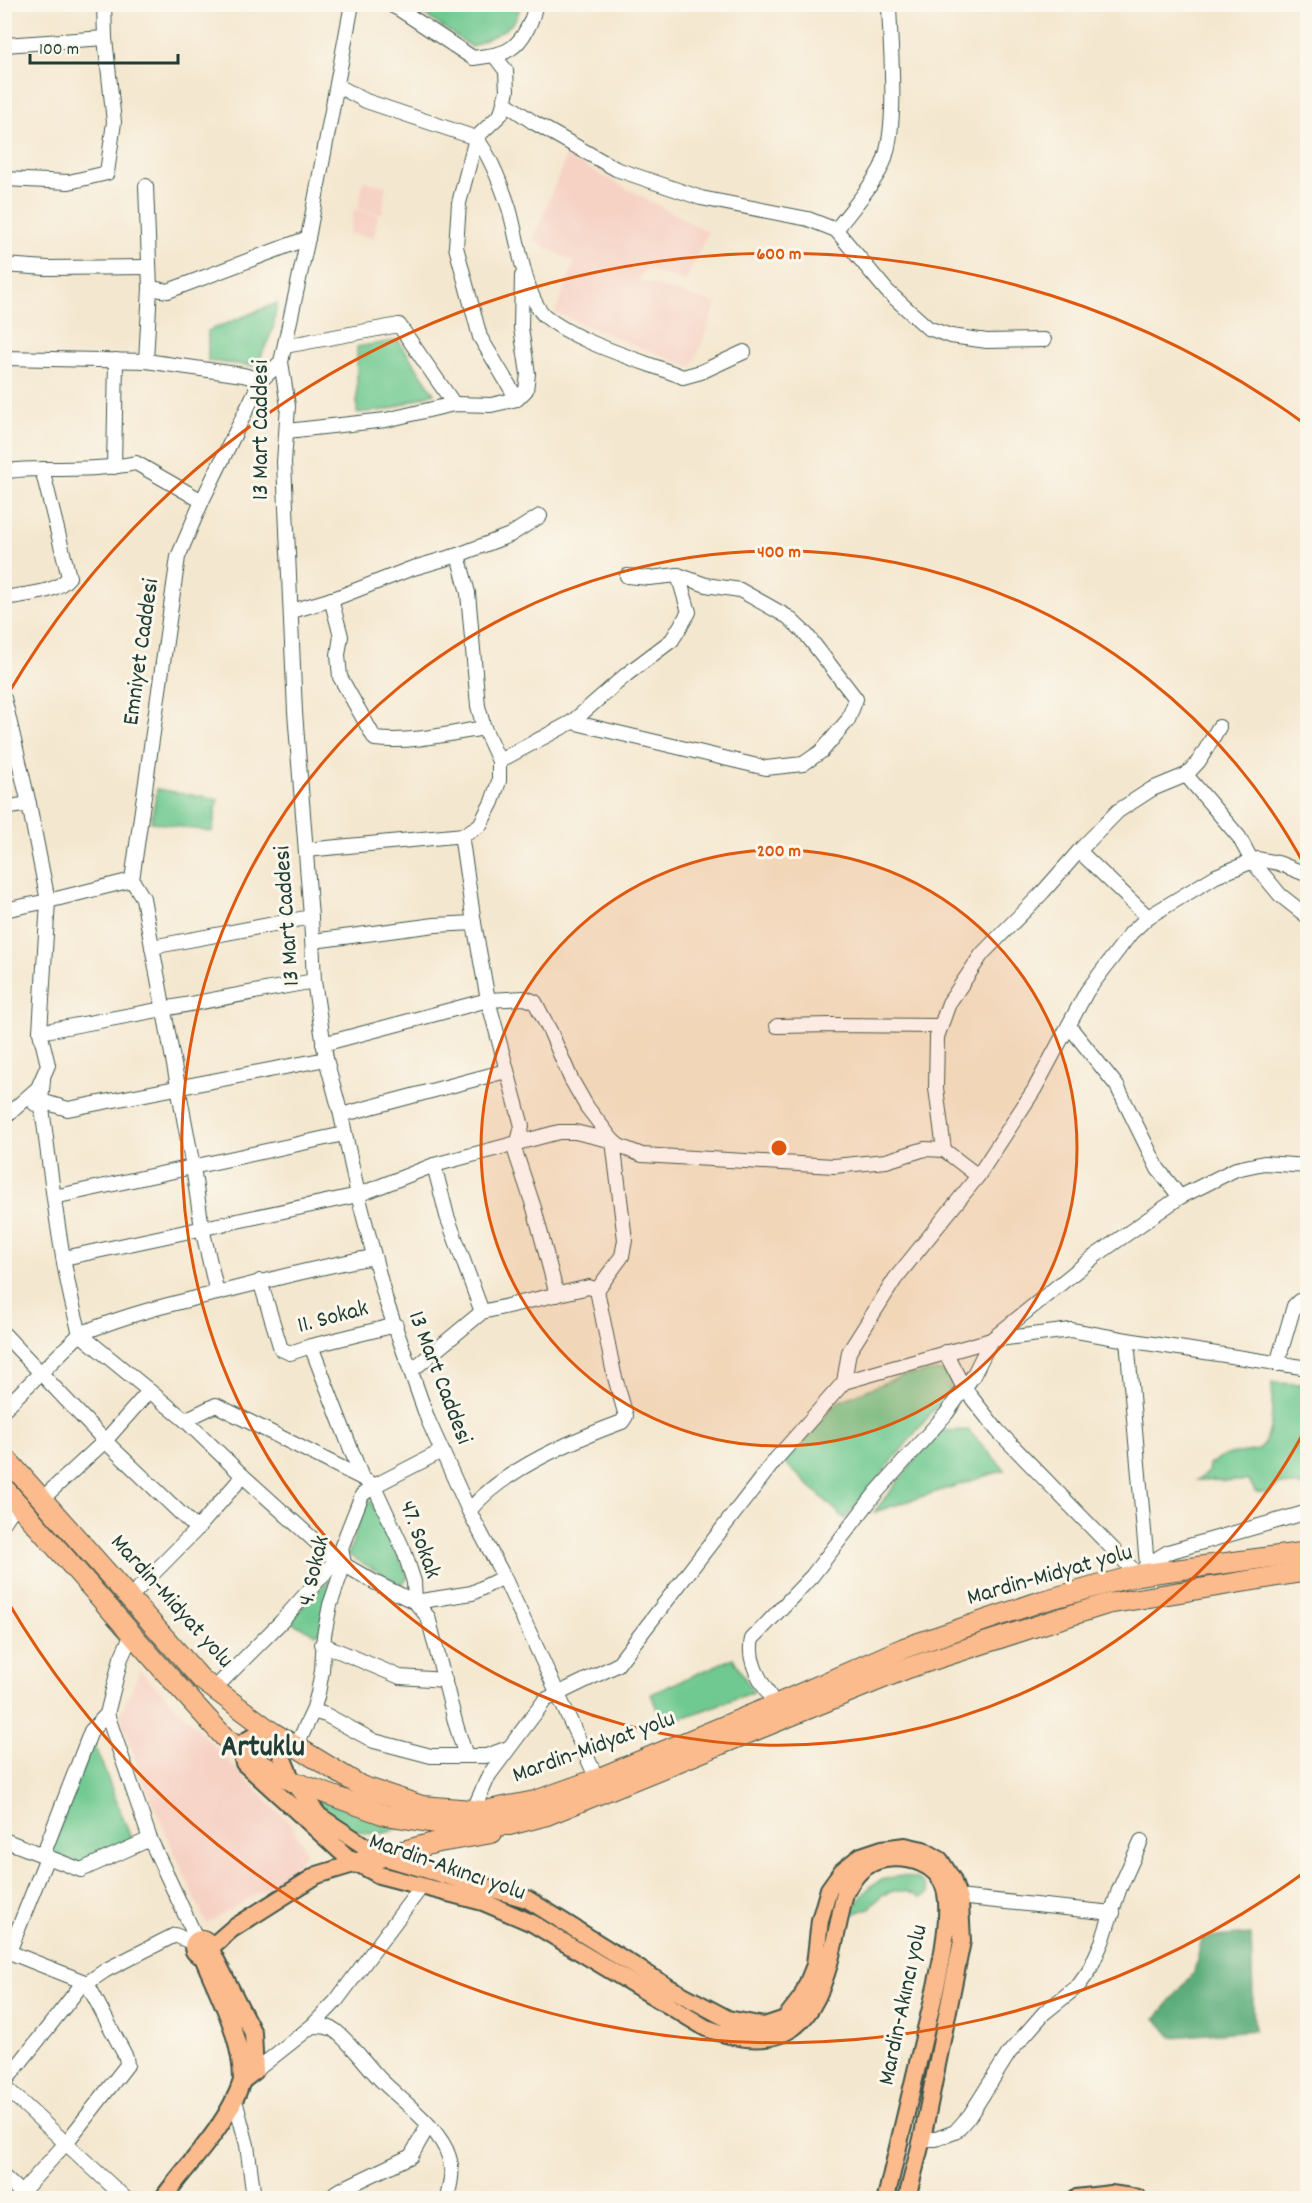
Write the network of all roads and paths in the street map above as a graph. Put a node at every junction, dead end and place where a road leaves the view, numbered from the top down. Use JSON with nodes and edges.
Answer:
{"nodes":[{"id":1,"x":104,"y":4,"type":"edge"},
{"id":2,"x":352,"y":4,"type":"edge"},
{"id":3,"x":389,"y":4,"type":"edge"},
{"id":4,"x":535,"y":4,"type":"edge"},
{"id":5,"x":889,"y":4,"type":"edge"},
{"id":6,"x":105,"y":38,"type":"junction"},
{"id":7,"x":4,"y":45,"type":"edge"},
{"id":8,"x":494,"y":55,"type":"junction"},
{"id":9,"x":338,"y":86,"type":"junction"},
{"id":10,"x":504,"y":102,"type":"junction"},
{"id":11,"x":476,"y":138,"type":"junction"},
{"id":12,"x":4,"y":179,"type":"edge"},
{"id":13,"x":146,"y":186,"type":"dead end"},
{"id":14,"x":836,"y":230,"type":"junction"},
{"id":15,"x":308,"y":238,"type":"junction"},
{"id":16,"x":522,"y":262,"type":"junction"},
{"id":17,"x":4,"y":265,"type":"edge"},
{"id":18,"x":149,"y":267,"type":"junction"},
{"id":19,"x":150,"y":288,"type":"junction"},
{"id":20,"x":1044,"y":340,"type":"dead end"},
{"id":21,"x":285,"y":346,"type":"junction"},
{"id":22,"x":744,"y":352,"type":"dead end"},
{"id":23,"x":4,"y":358,"type":"edge"},
{"id":24,"x":116,"y":360,"type":"junction"},
{"id":25,"x":146,"y":361,"type":"junction"},
{"id":26,"x":281,"y":362,"type":"junction"},
{"id":27,"x":261,"y":380,"type":"junction"},
{"id":28,"x":516,"y":399,"type":"junction"},
{"id":29,"x":454,"y":404,"type":"junction"},
{"id":30,"x":287,"y":432,"type":"junction"},
{"id":31,"x":114,"y":467,"type":"junction"},
{"id":32,"x":42,"y":469,"type":"junction"},
{"id":33,"x":4,"y":472,"type":"edge"},
{"id":34,"x":202,"y":501,"type":"junction"},
{"id":35,"x":540,"y":516,"type":"dead end"},
{"id":36,"x":458,"y":555,"type":"junction"},
{"id":37,"x":678,"y":575,"type":"junction"},
{"id":38,"x":627,"y":576,"type":"dead end"},
{"id":39,"x":4,"y":598,"type":"edge"},
{"id":40,"x":331,"y":599,"type":"junction"},
{"id":41,"x":292,"y":611,"type":"junction"},
{"id":42,"x":5,"y":702,"type":"edge"},
{"id":43,"x":572,"y":722,"type":"junction"},
{"id":44,"x":1219,"y":727,"type":"dead end"},
{"id":45,"x":484,"y":728,"type":"junction"},
{"id":46,"x":499,"y":761,"type":"junction"},
{"id":47,"x":1186,"y":775,"type":"junction"},
{"id":48,"x":29,"y":804,"type":"junction"},
{"id":49,"x":4,"y":808,"type":"edge"},
{"id":50,"x":464,"y":835,"type":"junction"},
{"id":51,"x":306,"y":850,"type":"junction"},
{"id":52,"x":1079,"y":850,"type":"junction"},
{"id":53,"x":1252,"y":861,"type":"junction"},
{"id":54,"x":1308,"y":875,"type":"edge"},
{"id":55,"x":132,"y":880,"type":"junction"},
{"id":56,"x":48,"y":905,"type":"junction"},
{"id":57,"x":4,"y":910,"type":"edge"},
{"id":58,"x":311,"y":917,"type":"junction"},
{"id":59,"x":1148,"y":917,"type":"junction"},
{"id":60,"x":1308,"y":917,"type":"edge"},
{"id":61,"x":474,"y":923,"type":"junction"},
{"id":62,"x":313,"y":941,"type":"junction"},
{"id":63,"x":152,"y":947,"type":"junction"},
{"id":64,"x":314,"y":981,"type":"junction"},
{"id":65,"x":488,"y":1000,"type":"junction"},
{"id":66,"x":164,"y":1010,"type":"junction"},
{"id":67,"x":777,"y":1026,"type":"dead end"},
{"id":68,"x":941,"y":1026,"type":"junction"},
{"id":69,"x":1069,"y":1026,"type":"junction"},
{"id":70,"x":40,"y":1032,"type":"junction"},
{"id":71,"x":323,"y":1044,"type":"junction"},
{"id":72,"x":326,"y":1059,"type":"junction"},
{"id":73,"x":506,"y":1071,"type":"junction"},
{"id":74,"x":44,"y":1075,"type":"junction"},
{"id":75,"x":178,"y":1089,"type":"junction"},
{"id":76,"x":41,"y":1101,"type":"junction"},
{"id":77,"x":341,"y":1115,"type":"junction"},
{"id":78,"x":4,"y":1119,"type":"edge"},
{"id":79,"x":344,"y":1134,"type":"junction"},
{"id":80,"x":613,"y":1141,"type":"junction"},
{"id":81,"x":515,"y":1143,"type":"junction"},
{"id":82,"x":944,"y":1150,"type":"junction"},
{"id":83,"x":434,"y":1165,"type":"junction"},
{"id":84,"x":1308,"y":1166,"type":"edge"},
{"id":85,"x":193,"y":1167,"type":"junction"},
{"id":86,"x":978,"y":1176,"type":"junction"},
{"id":87,"x":358,"y":1195,"type":"junction"},
{"id":88,"x":54,"y":1197,"type":"junction"},
{"id":89,"x":1180,"y":1197,"type":"junction"},
{"id":90,"x":202,"y":1228,"type":"junction"},
{"id":91,"x":374,"y":1257,"type":"junction"},
{"id":92,"x":64,"y":1258,"type":"junction"},
{"id":93,"x":260,"y":1281,"type":"junction"},
{"id":94,"x":597,"y":1290,"type":"junction"},
{"id":95,"x":217,"y":1293,"type":"junction"},
{"id":96,"x":557,"y":1295,"type":"junction"},
{"id":97,"x":1308,"y":1301,"type":"edge"},
{"id":98,"x":482,"y":1312,"type":"junction"},
{"id":99,"x":396,"y":1325,"type":"junction"},
{"id":100,"x":4,"y":1334,"type":"edge"},
{"id":101,"x":80,"y":1334,"type":"junction"},
{"id":102,"x":991,"y":1340,"type":"junction"},
{"id":103,"x":1127,"y":1340,"type":"junction"},
{"id":104,"x":311,"y":1346,"type":"junction"},
{"id":105,"x":945,"y":1352,"type":"junction"},
{"id":106,"x":1276,"y":1364,"type":"junction"},
{"id":107,"x":1308,"y":1368,"type":"edge"},
{"id":108,"x":411,"y":1371,"type":"junction"},
{"id":109,"x":41,"y":1372,"type":"junction"},
{"id":110,"x":844,"y":1382,"type":"junction"},
{"id":111,"x":964,"y":1388,"type":"junction"},
{"id":112,"x":149,"y":1391,"type":"junction"},
{"id":113,"x":4,"y":1409,"type":"edge"},
{"id":114,"x":185,"y":1420,"type":"junction"},
{"id":115,"x":105,"y":1441,"type":"junction"},
{"id":116,"x":442,"y":1451,"type":"junction"},
{"id":117,"x":4,"y":1456,"type":"edge"},
{"id":118,"x":243,"y":1476,"type":"junction"},
{"id":119,"x":362,"y":1478,"type":"junction"},
{"id":120,"x":374,"y":1486,"type":"junction"},
{"id":121,"x":11,"y":1495,"type":"edge"},
{"id":122,"x":44,"y":1498,"type":"junction"},
{"id":123,"x":469,"y":1511,"type":"junction"},
{"id":124,"x":1308,"y":1512,"type":"edge"},
{"id":125,"x":4,"y":1522,"type":"edge"},
{"id":126,"x":197,"y":1529,"type":"junction"},
{"id":127,"x":1308,"y":1552,"type":"edge"},
{"id":128,"x":340,"y":1562,"type":"junction"},
{"id":129,"x":1143,"y":1570,"type":"junction"},
{"id":130,"x":1308,"y":1571,"type":"edge"},
{"id":131,"x":504,"y":1577,"type":"junction"},
{"id":132,"x":130,"y":1597,"type":"junction"},
{"id":133,"x":416,"y":1602,"type":"junction"},
{"id":134,"x":132,"y":1634,"type":"junction"},
{"id":135,"x":322,"y":1644,"type":"junction"},
{"id":136,"x":445,"y":1680,"type":"junction"},
{"id":137,"x":214,"y":1689,"type":"junction"},
{"id":138,"x":558,"y":1695,"type":"junction"},
{"id":139,"x":775,"y":1705,"type":"junction"},
{"id":140,"x":313,"y":1711,"type":"junction"},
{"id":141,"x":107,"y":1714,"type":"junction"},
{"id":142,"x":272,"y":1732,"type":"junction"},
{"id":143,"x":296,"y":1747,"type":"junction"},
{"id":144,"x":508,"y":1748,"type":"junction"},
{"id":145,"x":466,"y":1756,"type":"junction"},
{"id":146,"x":243,"y":1757,"type":"junction"},
{"id":147,"x":597,"y":1779,"type":"junction"},
{"id":148,"x":292,"y":1781,"type":"junction"},
{"id":149,"x":473,"y":1811,"type":"junction"},
{"id":150,"x":509,"y":1825,"type":"junction"},
{"id":151,"x":150,"y":1839,"type":"junction"},
{"id":152,"x":4,"y":1840,"type":"edge"},
{"id":153,"x":1141,"y":1841,"type":"dead end"},
{"id":154,"x":45,"y":1856,"type":"junction"},
{"id":155,"x":380,"y":1856,"type":"junction"},
{"id":156,"x":357,"y":1863,"type":"junction"},
{"id":157,"x":422,"y":1886,"type":"junction"},
{"id":158,"x":958,"y":1897,"type":"junction"},
{"id":159,"x":1113,"y":1913,"type":"junction"},
{"id":160,"x":199,"y":1948,"type":"junction"},
{"id":161,"x":6,"y":1951,"type":"edge"},
{"id":162,"x":84,"y":1982,"type":"junction"},
{"id":163,"x":312,"y":2026,"type":"junction"},
{"id":164,"x":248,"y":2076,"type":"junction"},
{"id":165,"x":4,"y":2085,"type":"edge"},
{"id":166,"x":235,"y":2100,"type":"junction"},
{"id":167,"x":428,"y":2126,"type":"junction"},
{"id":168,"x":922,"y":2139,"type":"junction"},
{"id":169,"x":66,"y":2143,"type":"junction"},
{"id":170,"x":4,"y":2177,"type":"edge"},
{"id":171,"x":124,"y":2199,"type":"edge"},
{"id":172,"x":163,"y":2199,"type":"edge"},
{"id":173,"x":254,"y":2199,"type":"edge"},
{"id":174,"x":330,"y":2199,"type":"edge"},
{"id":175,"x":447,"y":2199,"type":"edge"},
{"id":176,"x":886,"y":2199,"type":"edge"},
{"id":177,"x":907,"y":2199,"type":"edge"},
{"id":178,"x":1076,"y":2199,"type":"edge"},
{"id":179,"x":1138,"y":2199,"type":"edge"}],
"edges":[{"from":1,"to":6,"type":"street"},
{"from":2,"to":9,"type":"street","name":"13 Mart Caddesi"},
{"from":3,"to":8,"type":"street"},
{"from":4,"to":8,"type":"street"},
{"from":5,"to":14,"type":"street"},
{"from":6,"to":7,"type":"street"},
{"from":6,"to":12,"type":"street"},
{"from":8,"to":10,"type":"street"},
{"from":9,"to":11,"type":"street"},
{"from":9,"to":15,"type":"street","name":"13 Mart Caddesi"},
{"from":10,"to":11,"type":"street"},
{"from":10,"to":14,"type":"street"},
{"from":11,"to":16,"type":"street"},
{"from":11,"to":28,"type":"street"},
{"from":13,"to":18,"type":"street"},
{"from":14,"to":20,"type":"street"},
{"from":15,"to":19,"type":"street"},
{"from":15,"to":21,"type":"street","name":"13 Mart Caddesi"},
{"from":16,"to":22,"type":"street"},
{"from":16,"to":28,"type":"street"},
{"from":17,"to":18,"type":"street"},
{"from":18,"to":19,"type":"street"},
{"from":19,"to":25,"type":"street"},
{"from":21,"to":26,"type":"street","name":"13 Mart Caddesi"},
{"from":21,"to":29,"type":"street"},
{"from":23,"to":24,"type":"street"},
{"from":24,"to":25,"type":"street"},
{"from":24,"to":31,"type":"street"},
{"from":25,"to":27,"type":"street"},
{"from":26,"to":27,"type":"street","name":"Emniyet Caddesi"},
{"from":26,"to":30,"type":"street","name":"13 Mart Caddesi"},
{"from":27,"to":34,"type":"street","name":"Emniyet Caddesi"},
{"from":28,"to":29,"type":"street"},
{"from":29,"to":30,"type":"street"},
{"from":30,"to":41,"type":"street","name":"13 Mart Caddesi"},
{"from":31,"to":32,"type":"street"},
{"from":31,"to":34,"type":"street"},
{"from":32,"to":33,"type":"street"},
{"from":32,"to":39,"type":"street"},
{"from":34,"to":55,"type":"street","name":"Emniyet Caddesi"},
{"from":35,"to":36,"type":"street"},
{"from":36,"to":40,"type":"street"},
{"from":36,"to":45,"type":"street"},
{"from":37,"to":38,"type":"street"},
{"from":37,"to":43,"type":"street"},
{"from":37,"to":43,"type":"street"},
{"from":40,"to":41,"type":"street"},
{"from":40,"to":45,"type":"street"},
{"from":41,"to":51,"type":"street","name":"13 Mart Caddesi"},
{"from":42,"to":48,"type":"street"},
{"from":43,"to":46,"type":"street"},
{"from":44,"to":47,"type":"street"},
{"from":45,"to":46,"type":"street"},
{"from":46,"to":50,"type":"street"},
{"from":47,"to":52,"type":"street"},
{"from":47,"to":53,"type":"street"},
{"from":48,"to":49,"type":"street"},
{"from":48,"to":56,"type":"street"},
{"from":50,"to":51,"type":"street"},
{"from":50,"to":61,"type":"street"},
{"from":51,"to":58,"type":"street","name":"13 Mart Caddesi"},
{"from":52,"to":59,"type":"street"},
{"from":52,"to":68,"type":"street"},
{"from":53,"to":54,"type":"street"},
{"from":53,"to":59,"type":"street"},
{"from":53,"to":60,"type":"street"},
{"from":55,"to":56,"type":"street"},
{"from":55,"to":63,"type":"street"},
{"from":56,"to":57,"type":"street"},
{"from":56,"to":70,"type":"street"},
{"from":58,"to":62,"type":"street","name":"13 Mart Caddesi"},
{"from":58,"to":63,"type":"street"},
{"from":59,"to":69,"type":"street"},
{"from":61,"to":62,"type":"street"},
{"from":61,"to":65,"type":"street"},
{"from":62,"to":64,"type":"street","name":"13 Mart Caddesi"},
{"from":63,"to":66,"type":"street"},
{"from":64,"to":66,"type":"street"},
{"from":64,"to":71,"type":"street","name":"13 Mart Caddesi"},
{"from":65,"to":71,"type":"street"},
{"from":65,"to":73,"type":"street"},
{"from":65,"to":80,"type":"street"},
{"from":66,"to":70,"type":"street"},
{"from":66,"to":75,"type":"street"},
{"from":67,"to":68,"type":"street"},
{"from":68,"to":82,"type":"street"},
{"from":69,"to":86,"type":"street"},
{"from":69,"to":89,"type":"street"},
{"from":70,"to":74,"type":"street"},
{"from":71,"to":72,"type":"street","name":"13 Mart Caddesi"},
{"from":72,"to":75,"type":"street"},
{"from":72,"to":77,"type":"street","name":"13 Mart Caddesi"},
{"from":73,"to":77,"type":"street"},
{"from":73,"to":81,"type":"street"},
{"from":74,"to":76,"type":"street"},
{"from":74,"to":78,"type":"street"},
{"from":75,"to":76,"type":"street"},
{"from":75,"to":85,"type":"street"},
{"from":76,"to":78,"type":"street"},
{"from":76,"to":88,"type":"street"},
{"from":77,"to":79,"type":"street","name":"13 Mart Caddesi"},
{"from":79,"to":85,"type":"street"},
{"from":79,"to":87,"type":"street","name":"13 Mart Caddesi"},
{"from":80,"to":81,"type":"street"},
{"from":80,"to":82,"type":"street"},
{"from":80,"to":94,"type":"street"},
{"from":81,"to":83,"type":"street"},
{"from":81,"to":96,"type":"street"},
{"from":82,"to":86,"type":"street"},
{"from":83,"to":87,"type":"street"},
{"from":83,"to":98,"type":"street"},
{"from":84,"to":89,"type":"street"},
{"from":85,"to":88,"type":"street"},
{"from":85,"to":90,"type":"street"},
{"from":86,"to":110,"type":"street"},
{"from":87,"to":90,"type":"street"},
{"from":87,"to":91,"type":"street","name":"13 Mart Caddesi"},
{"from":88,"to":92,"type":"street"},
{"from":89,"to":102,"type":"street"},
{"from":90,"to":92,"type":"street"},
{"from":90,"to":95,"type":"street"},
{"from":91,"to":93,"type":"street"},
{"from":91,"to":99,"type":"street","name":"13 Mart Caddesi"},
{"from":92,"to":101,"type":"street"},
{"from":93,"to":95,"type":"street"},
{"from":93,"to":104,"type":"street","name":"11. Sokak"},
{"from":94,"to":96,"type":"street"},
{"from":94,"to":123,"type":"street"},
{"from":95,"to":101,"type":"street"},
{"from":96,"to":98,"type":"street"},
{"from":97,"to":106,"type":"street"},
{"from":98,"to":108,"type":"street"},
{"from":99,"to":104,"type":"street","name":"11. Sokak"},
{"from":99,"to":108,"type":"street","name":"13 Mart Caddesi"},
{"from":100,"to":109,"type":"street"},
{"from":101,"to":109,"type":"street"},
{"from":101,"to":112,"type":"street"},
{"from":102,"to":103,"type":"street"},
{"from":102,"to":105,"type":"street"},
{"from":102,"to":111,"type":"street"},
{"from":103,"to":106,"type":"street"},
{"from":103,"to":129,"type":"street"},
{"from":104,"to":119,"type":"street"},
{"from":105,"to":110,"type":"street"},
{"from":105,"to":111,"type":"street"},
{"from":106,"to":107,"type":"street"},
{"from":108,"to":116,"type":"street","name":"13 Mart Caddesi"},
{"from":109,"to":113,"type":"street"},
{"from":109,"to":115,"type":"street"},
{"from":110,"to":138,"type":"street"},
{"from":111,"to":129,"type":"street"},
{"from":111,"to":139,"type":"street"},
{"from":112,"to":114,"type":"street"},
{"from":112,"to":115,"type":"street"},
{"from":114,"to":118,"type":"street"},
{"from":114,"to":119,"type":"street","name":"47. Sokak"},
{"from":115,"to":122,"type":"street"},
{"from":115,"to":126,"type":"street"},
{"from":116,"to":120,"type":"street","name":"4. Sokak"},
{"from":116,"to":123,"type":"street","name":"13 Mart Caddesi"},
{"from":117,"to":122,"type":"highway","name":"Mardin-Midyat yolu"},
{"from":118,"to":126,"type":"street"},
{"from":118,"to":128,"type":"street"},
{"from":119,"to":120,"type":"street","name":"47. Sokak"},
{"from":120,"to":128,"type":"street","name":"4. Sokak"},
{"from":120,"to":133,"type":"street","name":"47. Sokak"},
{"from":121,"to":125,"type":"street"},
{"from":121,"to":134,"type":"highway","name":"Mardin-Midyat yolu"},
{"from":122,"to":132,"type":"highway","name":"Mardin-Midyat yolu"},
{"from":123,"to":131,"type":"street","name":"13 Mart Caddesi"},
{"from":124,"to":129,"type":"street"},
{"from":126,"to":132,"type":"street"},
{"from":127,"to":129,"type":"highway","name":"Mardin-Midyat yolu"},
{"from":128,"to":133,"type":"street"},
{"from":128,"to":135,"type":"street","name":"4. Sokak"},
{"from":128,"to":137,"type":"street"},
{"from":129,"to":139,"type":"highway","name":"Mardin-Midyat yolu"},
{"from":130,"to":150,"type":"highway","name":"Mardin-Midyat yolu"},
{"from":131,"to":133,"type":"street"},
{"from":131,"to":138,"type":"street","name":"13 Mart Caddesi"},
{"from":132,"to":137,"type":"highway","name":"Mardin-Midyat yolu"},
{"from":133,"to":136,"type":"street","name":"47. Sokak"},
{"from":134,"to":141,"type":"street"},
{"from":134,"to":146,"type":"highway","name":"Mardin-Midyat yolu"},
{"from":135,"to":136,"type":"street"},
{"from":135,"to":140,"type":"street","name":"4. Sokak"},
{"from":136,"to":145,"type":"street","name":"47. Sokak"},
{"from":137,"to":142,"type":"highway","name":"Mardin-Midyat yolu"},
{"from":138,"to":144,"type":"street"},
{"from":138,"to":147,"type":"street","name":"13 Mart Caddesi"},
{"from":139,"to":147,"type":"highway","name":"Mardin-Midyat yolu"},
{"from":140,"to":143,"type":"street","name":"4. Sokak"},
{"from":140,"to":145,"type":"street"},
{"from":141,"to":151,"type":"street"},
{"from":141,"to":154,"type":"street"},
{"from":142,"to":143,"type":"highway","name":"Mardin-Midyat yolu"},
{"from":142,"to":146,"type":"main road"},
{"from":142,"to":148,"type":"main road","name":"Mardin-Akıncı yolu"},
{"from":143,"to":149,"type":"highway","name":"Mardin-Midyat yolu"},
{"from":144,"to":145,"type":"street"},
{"from":144,"to":149,"type":"street"},
{"from":146,"to":148,"type":"highway","name":"Mardin-Midyat yolu"},
{"from":146,"to":156,"type":"main road","name":"Mardin-Akıncı yolu"},
{"from":147,"to":149,"type":"highway","name":"Mardin-Midyat yolu"},
{"from":148,"to":150,"type":"highway","name":"Mardin-Midyat yolu"},
{"from":148,"to":155,"type":"main road","name":"Mardin-Akıncı yolu"},
{"from":150,"to":155,"type":"highway"},
{"from":151,"to":154,"type":"street"},
{"from":151,"to":160,"type":"street"},
{"from":152,"to":154,"type":"street"},
{"from":153,"to":159,"type":"street"},
{"from":154,"to":161,"type":"street"},
{"from":155,"to":156,"type":"highway"},
{"from":155,"to":158,"type":"main road","name":"Mardin-Akıncı yolu"},
{"from":156,"to":157,"type":"main road","name":"Mardin-Akıncı yolu"},
{"from":156,"to":160,"type":"main road"},
{"from":157,"to":163,"type":"street"},
{"from":157,"to":176,"type":"main road","name":"Mardin-Akıncı yolu"},
{"from":158,"to":159,"type":"street"},
{"from":158,"to":168,"type":"main road","name":"Mardin-Akıncı yolu"},
{"from":159,"to":168,"type":"street"},
{"from":160,"to":162,"type":"street"},
{"from":160,"to":164,"type":"main road"},
{"from":161,"to":162,"type":"street"},
{"from":162,"to":165,"type":"street"},
{"from":162,"to":169,"type":"street"},
{"from":163,"to":164,"type":"street"},
{"from":163,"to":167,"type":"street"},
{"from":164,"to":166,"type":"main road"},
{"from":165,"to":169,"type":"street"},
{"from":166,"to":172,"type":"main road"},
{"from":166,"to":173,"type":"street"},
{"from":167,"to":174,"type":"street"},
{"from":167,"to":175,"type":"street"},
{"from":168,"to":177,"type":"main road","name":"Mardin-Akıncı yolu"},
{"from":169,"to":170,"type":"street"},
{"from":169,"to":171,"type":"street"},
{"from":178,"to":179,"type":"main road"}]}
